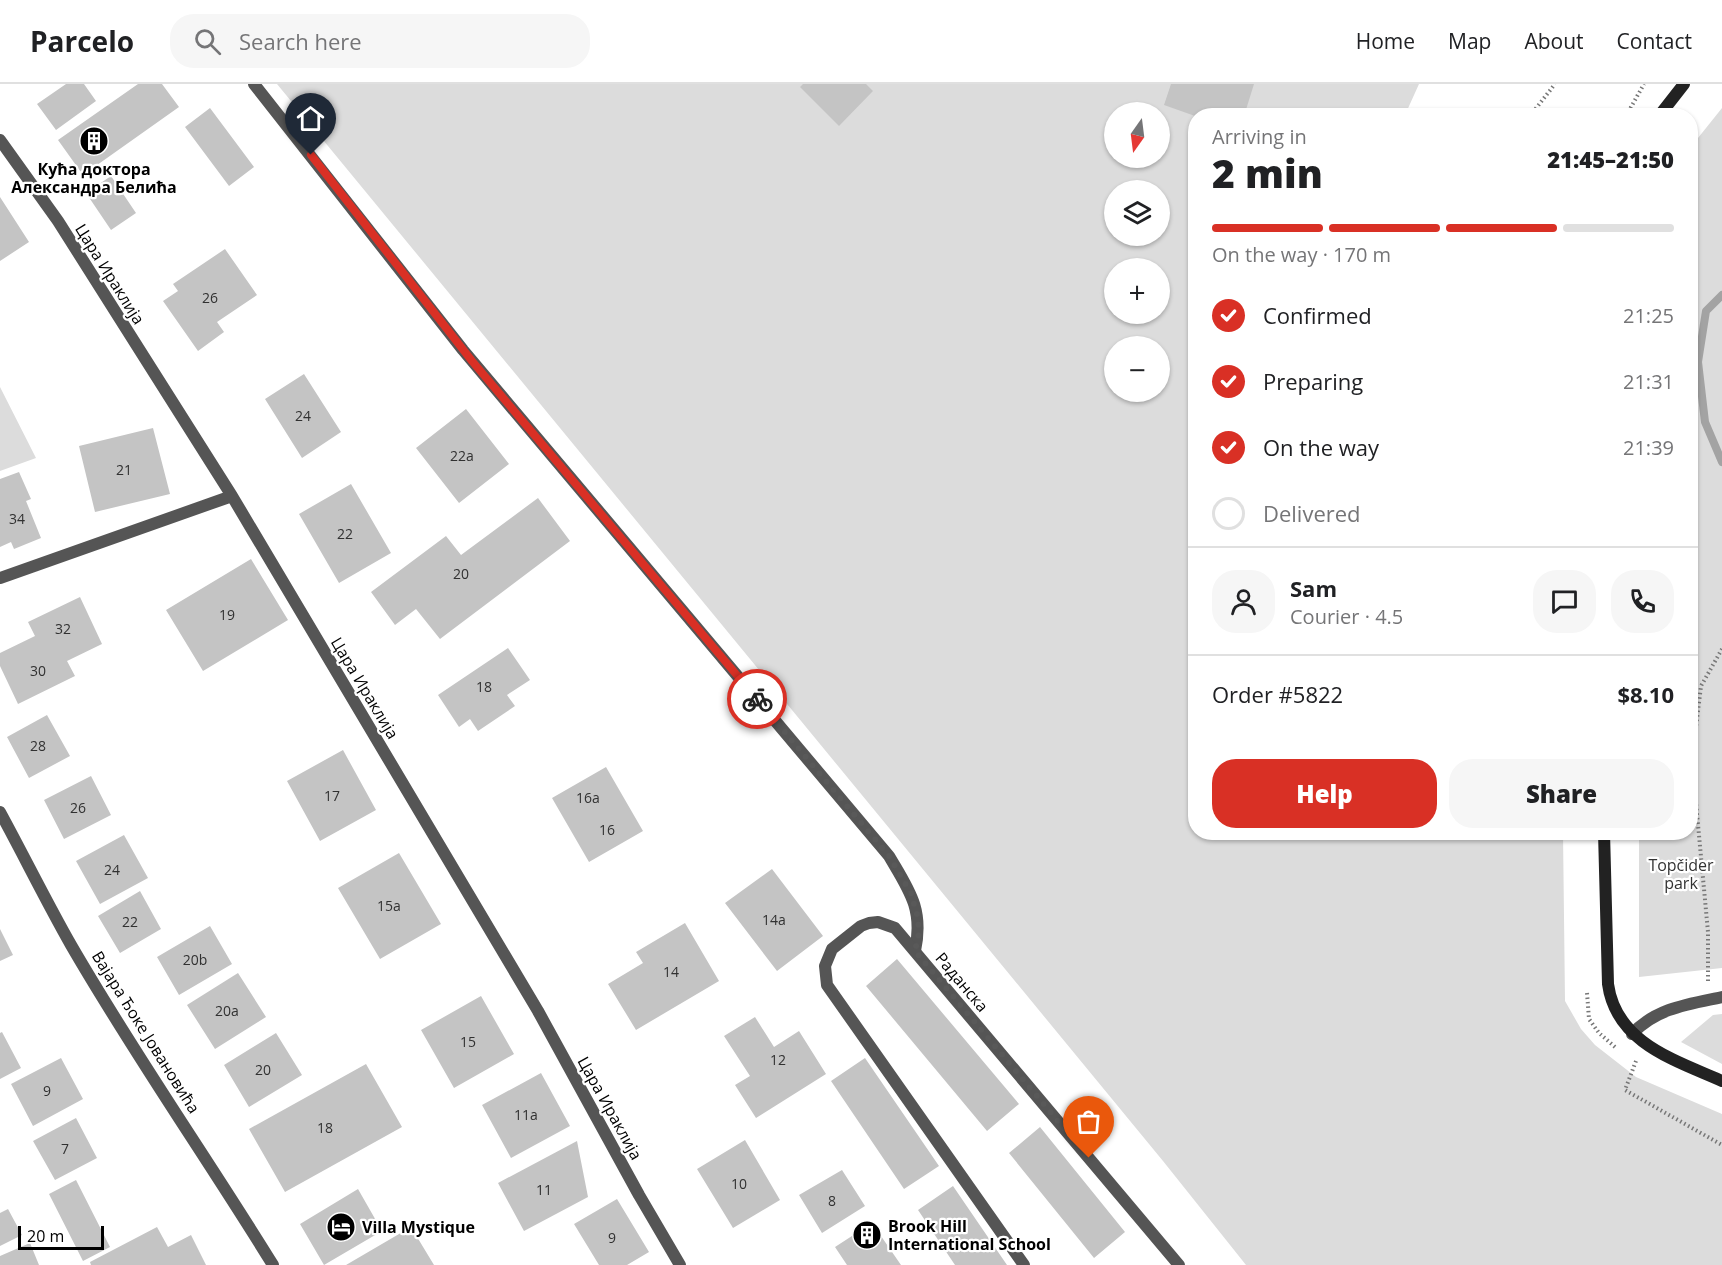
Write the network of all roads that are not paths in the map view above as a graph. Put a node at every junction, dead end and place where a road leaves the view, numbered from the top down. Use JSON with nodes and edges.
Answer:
{"nodes":[{"id":1,"x":254,"y":84,"type":"edge"},
{"id":2,"x":1684,"y":84,"type":"edge"},
{"id":3,"x":1665,"y":108,"type":"edge"},
{"id":4,"x":0,"y":140,"type":"edge"},
{"id":5,"x":232,"y":496,"type":"junction"},
{"id":6,"x":0,"y":578,"type":"edge"},
{"id":7,"x":0,"y":812,"type":"edge"},
{"id":8,"x":1604,"y":840,"type":"edge"},
{"id":9,"x":915,"y":951,"type":"junction"},
{"id":10,"x":1722,"y":997,"type":"edge"},
{"id":11,"x":1632,"y":1034,"type":"junction"},
{"id":12,"x":1722,"y":1081,"type":"edge"},
{"id":13,"x":273,"y":1265,"type":"edge"},
{"id":14,"x":681,"y":1265,"type":"edge"},
{"id":15,"x":1024,"y":1265,"type":"edge"},
{"id":16,"x":1179,"y":1265,"type":"edge"}],
"edges":[{"from":1,"to":9,"type":"street"},
{"from":2,"to":3,"type":"street"},
{"from":4,"to":5,"type":"street","name":"Цара Ираклија"},
{"from":5,"to":6,"type":"street"},
{"from":5,"to":14,"type":"street","name":"Цара Ираклија"},
{"from":7,"to":13,"type":"street","name":"Вајара Ђоке Јовановића"},
{"from":8,"to":11,"type":"street"},
{"from":9,"to":15,"type":"street","name":"Раданска"},
{"from":9,"to":16,"type":"street","name":"Раданска"},
{"from":10,"to":11,"type":"street"},
{"from":11,"to":12,"type":"street"}]}
